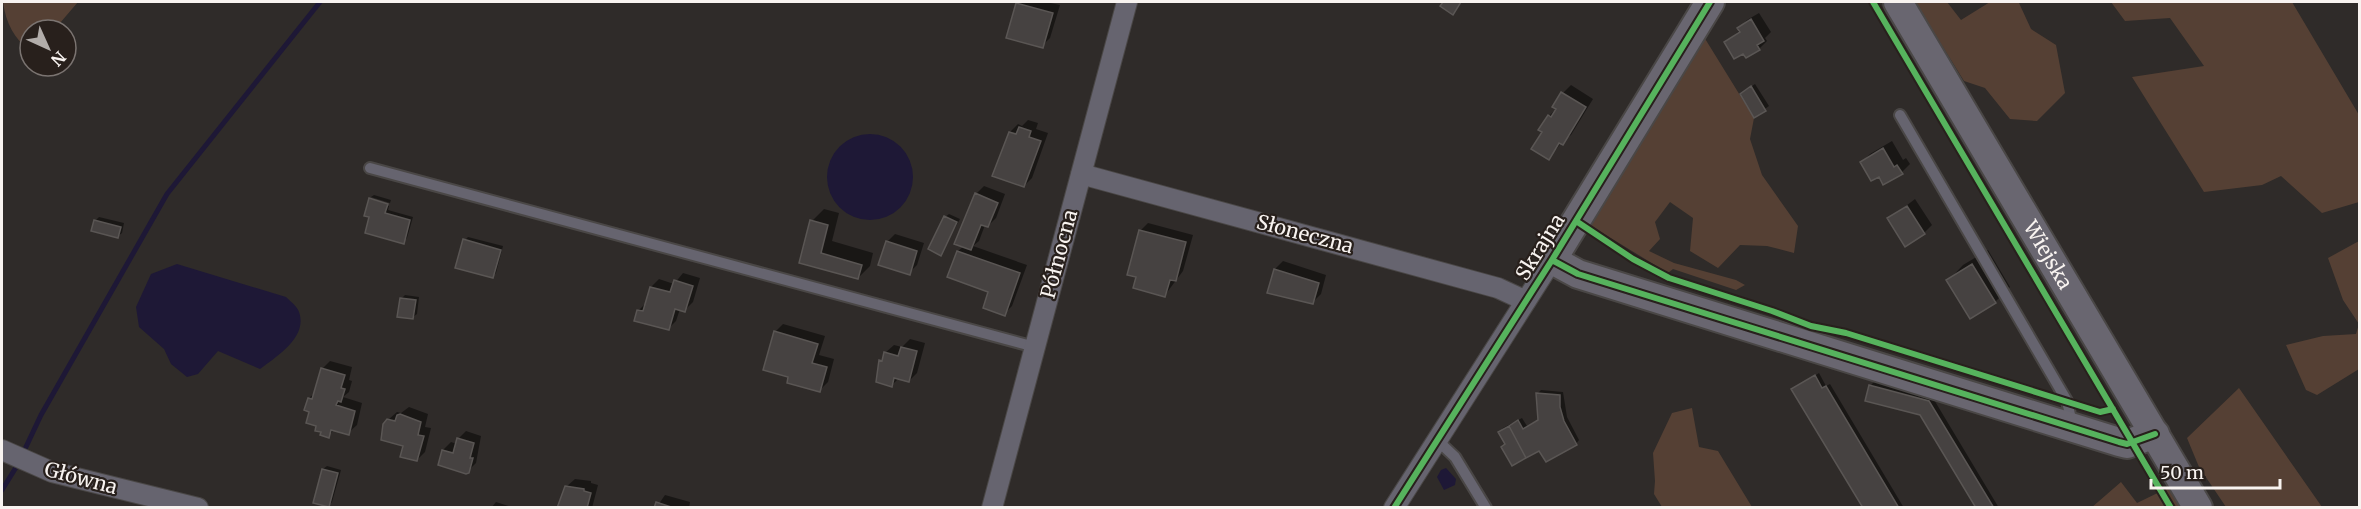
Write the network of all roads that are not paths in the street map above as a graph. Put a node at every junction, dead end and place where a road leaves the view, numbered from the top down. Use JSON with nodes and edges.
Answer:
{"nodes":[{"id":1,"x":1127,"y":2,"type":"edge"},
{"id":2,"x":1710,"y":2,"type":"edge"},
{"id":3,"x":1898,"y":2,"type":"edge"},
{"id":4,"x":1900,"y":116,"type":"dead end"},
{"id":5,"x":370,"y":168,"type":"dead end"},
{"id":6,"x":1081,"y":174,"type":"junction"},
{"id":7,"x":1552,"y":260,"type":"junction"},
{"id":8,"x":1526,"y":301,"type":"junction"},
{"id":9,"x":1035,"y":347,"type":"junction"},
{"id":10,"x":2072,"y":427,"type":"junction"},
{"id":11,"x":2155,"y":434,"type":"junction"},
{"id":12,"x":1437,"y":440,"type":"junction"},
{"id":13,"x":2,"y":450,"type":"edge"},
{"id":14,"x":198,"y":507,"type":"edge"},
{"id":15,"x":992,"y":507,"type":"edge"},
{"id":16,"x":1394,"y":507,"type":"edge"},
{"id":17,"x":1486,"y":507,"type":"edge"},
{"id":18,"x":2198,"y":507,"type":"edge"}],
"edges":[{"from":1,"to":6,"type":"street","name":"Północna"},
{"from":2,"to":7,"type":"street","name":"Skrajna"},
{"from":3,"to":11,"type":"street","name":"Wiejska"},
{"from":4,"to":10,"type":"lane"},
{"from":5,"to":9,"type":"lane"},
{"from":6,"to":8,"type":"street","name":"Słoneczna"},
{"from":6,"to":9,"type":"street","name":"Północna"},
{"from":7,"to":8,"type":"street","name":"Skrajna"},
{"from":7,"to":10,"type":"street"},
{"from":8,"to":12,"type":"street","name":"Skrajna"},
{"from":9,"to":15,"type":"street","name":"Północna"},
{"from":10,"to":11,"type":"street"},
{"from":11,"to":18,"type":"street","name":"Wiejska"},
{"from":12,"to":16,"type":"street","name":"Skrajna"},
{"from":12,"to":17,"type":"lane"},
{"from":13,"to":14,"type":"street","name":"Główna"}]}
